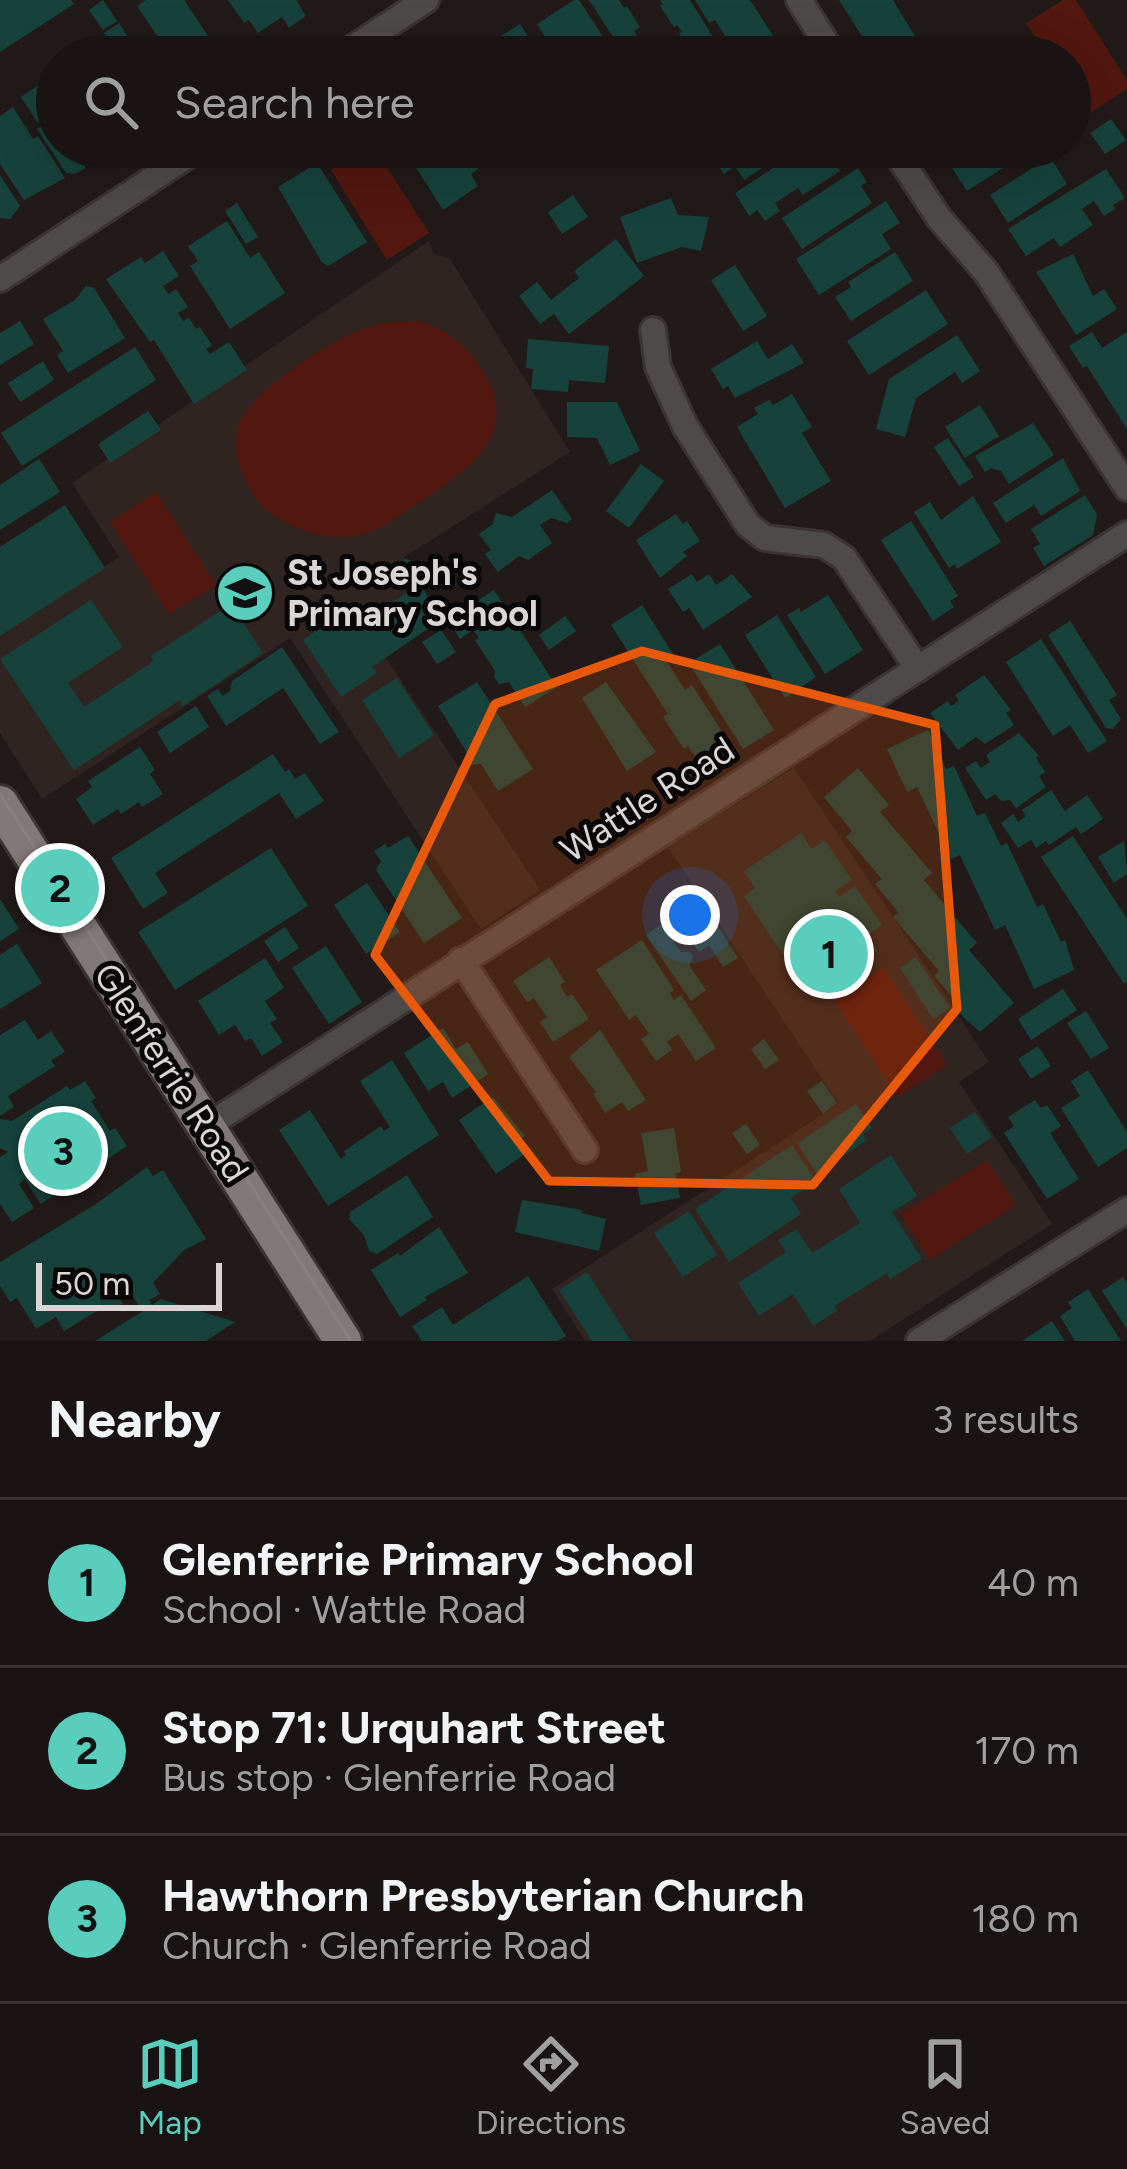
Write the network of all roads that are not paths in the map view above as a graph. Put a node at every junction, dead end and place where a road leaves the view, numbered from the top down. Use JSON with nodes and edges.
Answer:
{"nodes":[{"id":1,"x":427,"y":0,"type":"edge"},
{"id":2,"x":799,"y":0,"type":"edge"},
{"id":3,"x":371,"y":36,"type":"edge"},
{"id":4,"x":822,"y":36,"type":"edge"},
{"id":5,"x":169,"y":168,"type":"edge"},
{"id":6,"x":906,"y":168,"type":"edge"},
{"id":7,"x":0,"y":278,"type":"edge"},
{"id":8,"x":653,"y":330,"type":"dead end"},
{"id":9,"x":1127,"y":488,"type":"edge"},
{"id":10,"x":1127,"y":534,"type":"edge"},
{"id":11,"x":918,"y":669,"type":"junction"},
{"id":12,"x":3,"y":815,"type":"edge"},
{"id":13,"x":461,"y":960,"type":"junction"},
{"id":14,"x":207,"y":1126,"type":"junction"},
{"id":15,"x":585,"y":1150,"type":"dead end"},
{"id":16,"x":1127,"y":1210,"type":"edge"},
{"id":17,"x":343,"y":1341,"type":"edge"},
{"id":18,"x":919,"y":1341,"type":"edge"}],
"edges":[{"from":1,"to":3,"type":"street"},
{"from":2,"to":4,"type":"street"},
{"from":5,"to":7,"type":"street"},
{"from":6,"to":9,"type":"street"},
{"from":8,"to":11,"type":"street"},
{"from":10,"to":11,"type":"street","name":"Wattle Road"},
{"from":11,"to":13,"type":"street","name":"Wattle Road"},
{"from":12,"to":14,"type":"main road","name":"Glenferrie Road"},
{"from":13,"to":14,"type":"street","name":"Wattle Road"},
{"from":13,"to":15,"type":"street"},
{"from":14,"to":17,"type":"main road","name":"Glenferrie Road"},
{"from":16,"to":18,"type":"street"}]}
